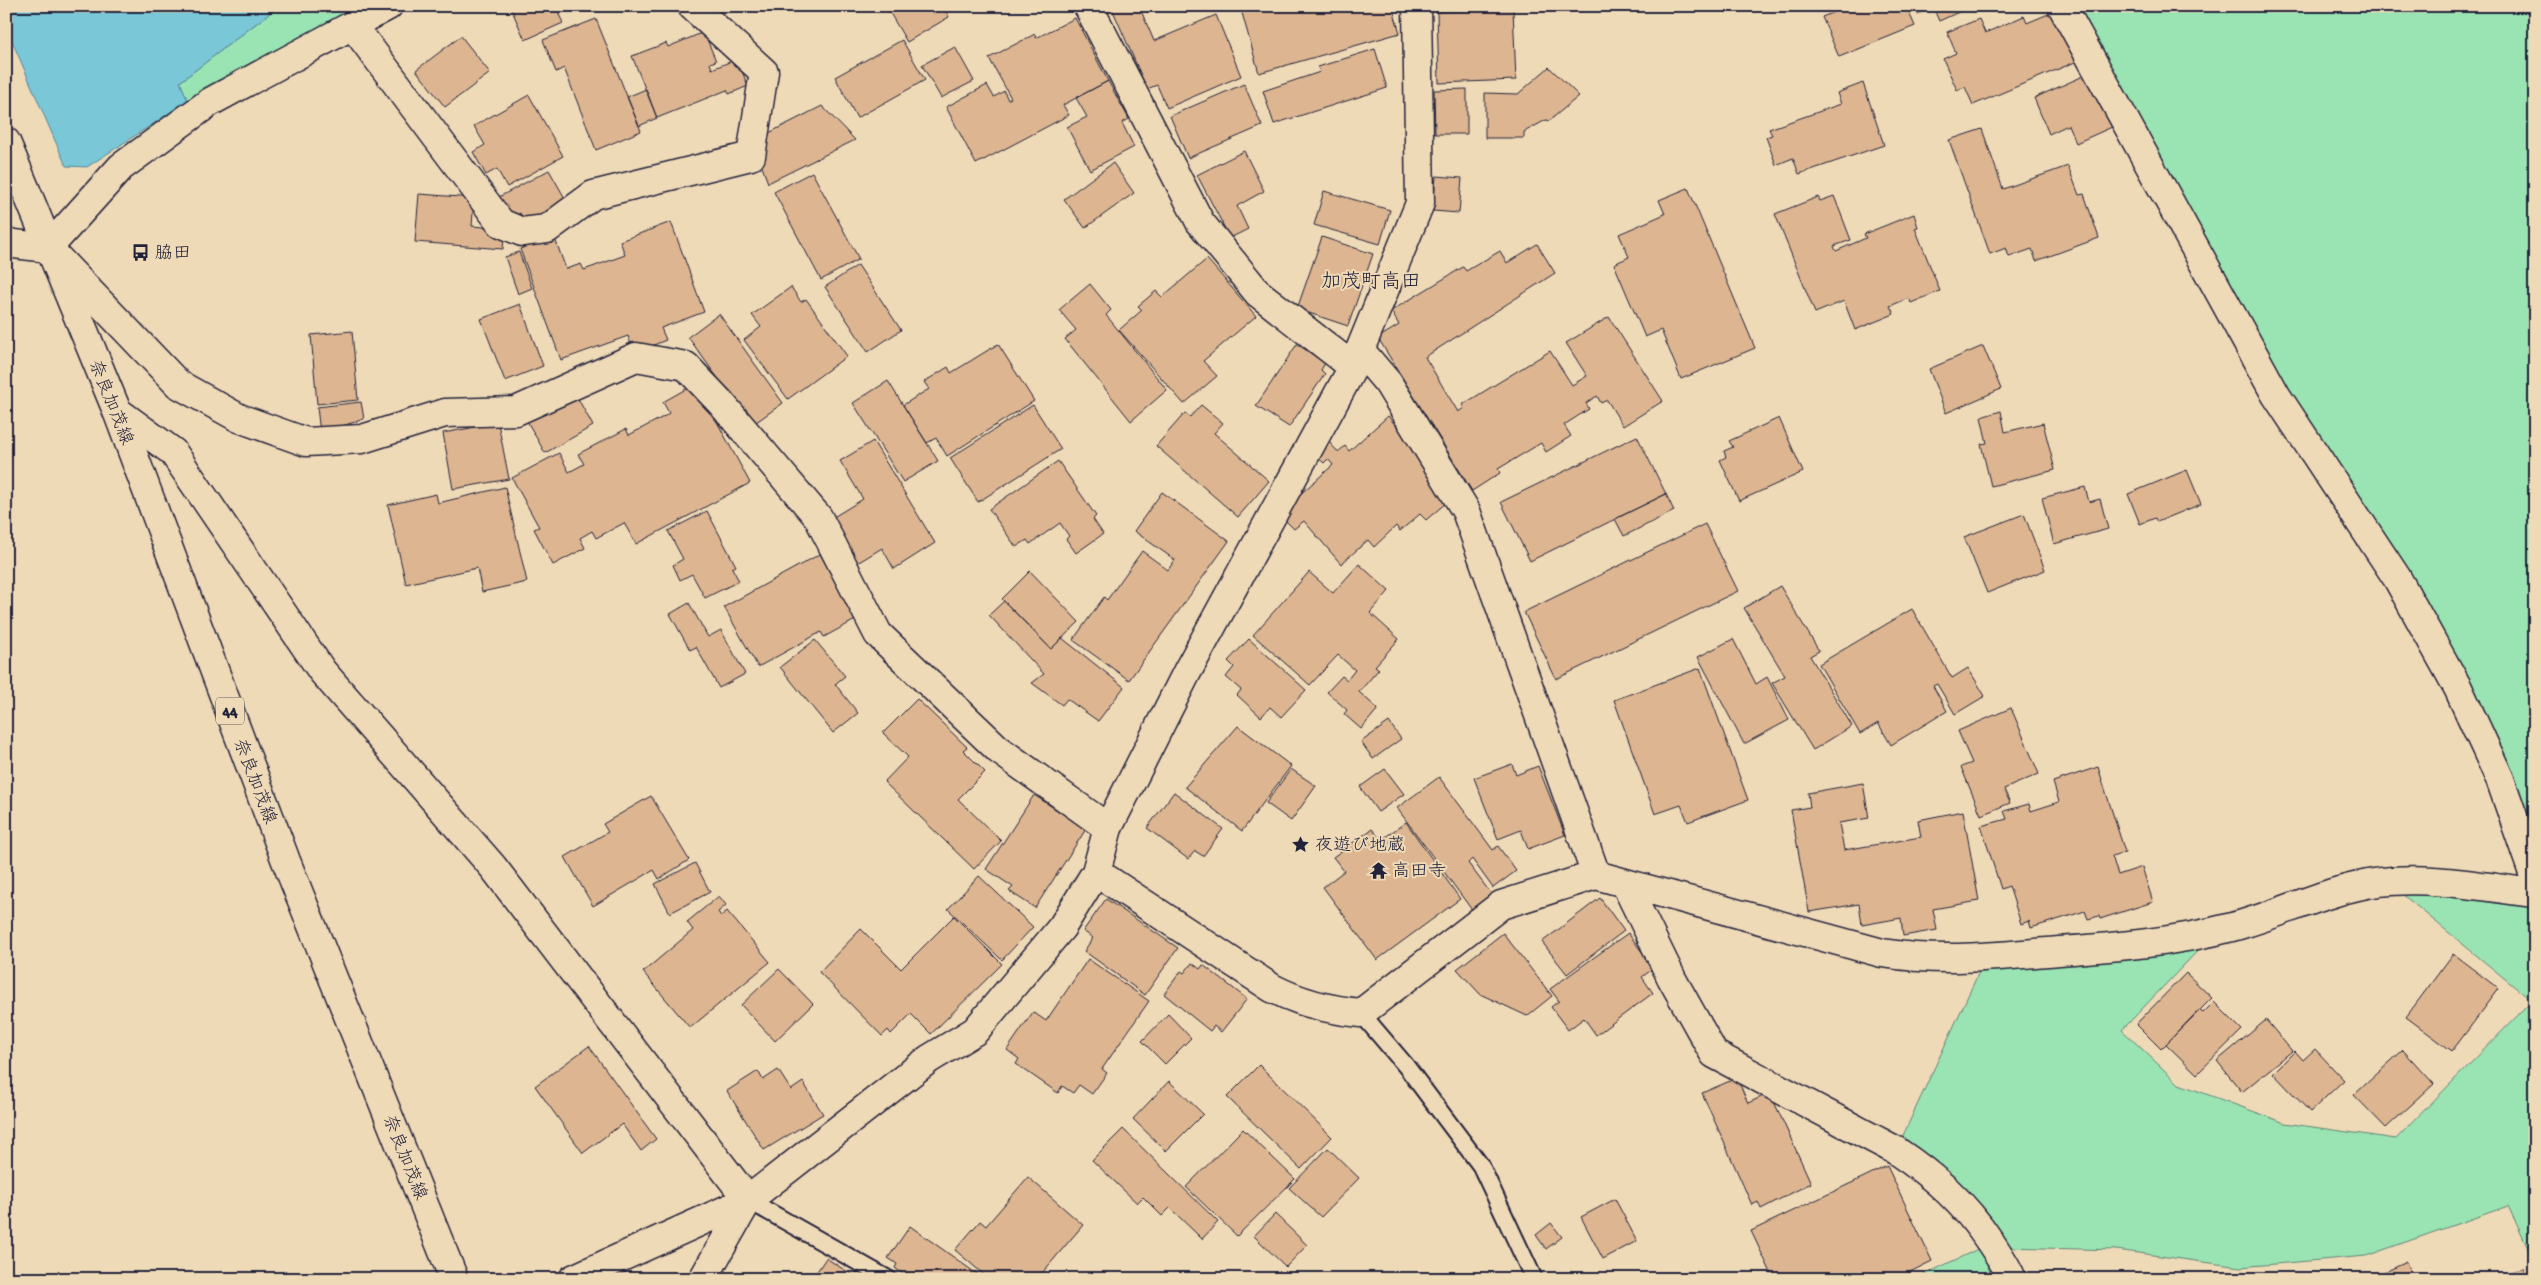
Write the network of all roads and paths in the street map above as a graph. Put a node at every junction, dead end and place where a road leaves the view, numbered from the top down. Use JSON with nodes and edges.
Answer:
{"nodes":[{"id":1,"x":388,"y":6,"type":"edge"},
{"id":2,"x":692,"y":6,"type":"edge"},
{"id":3,"x":1088,"y":6,"type":"edge"},
{"id":4,"x":1417,"y":6,"type":"edge"},
{"id":5,"x":2062,"y":6,"type":"edge"},
{"id":6,"x":354,"y":26,"type":"junction"},
{"id":7,"x":6,"y":142,"type":"edge"},
{"id":8,"x":6,"y":243,"type":"edge"},
{"id":9,"x":48,"y":248,"type":"junction"},
{"id":10,"x":1357,"y":359,"type":"junction"},
{"id":11,"x":117,"y":411,"type":"junction"},
{"id":12,"x":1108,"y":828,"type":"junction"},
{"id":13,"x":1096,"y":872,"type":"junction"},
{"id":14,"x":1596,"y":876,"type":"junction"},
{"id":15,"x":2535,"y":879,"type":"edge"},
{"id":16,"x":1625,"y":883,"type":"junction"},
{"id":17,"x":2535,"y":893,"type":"edge"},
{"id":18,"x":1361,"y":1013,"type":"junction"},
{"id":19,"x":748,"y":1200,"type":"junction"},
{"id":20,"x":454,"y":1279,"type":"edge"},
{"id":21,"x":572,"y":1279,"type":"edge"},
{"id":22,"x":703,"y":1279,"type":"edge"},
{"id":23,"x":888,"y":1279,"type":"edge"},
{"id":24,"x":1534,"y":1279,"type":"edge"},
{"id":25,"x":2012,"y":1279,"type":"edge"}],
"edges":[{"from":1,"to":6,"type":"street"},
{"from":2,"to":6,"type":"street"},
{"from":3,"to":10,"type":"street"},
{"from":4,"to":10,"type":"street"},
{"from":5,"to":15,"type":"street"},
{"from":6,"to":9,"type":"street"},
{"from":7,"to":9,"type":"street","name":"奈良加茂線","number":"44"},
{"from":8,"to":9,"type":"street"},
{"from":9,"to":11,"type":"street","name":"奈良加茂線","number":"44"},
{"from":9,"to":12,"type":"street"},
{"from":10,"to":12,"type":"street"},
{"from":10,"to":14,"type":"street"},
{"from":11,"to":19,"type":"street"},
{"from":11,"to":20,"type":"street","name":"奈良加茂線","number":"44"},
{"from":12,"to":13,"type":"street"},
{"from":13,"to":18,"type":"street"},
{"from":13,"to":19,"type":"street"},
{"from":14,"to":16,"type":"street"},
{"from":14,"to":18,"type":"street"},
{"from":16,"to":17,"type":"street"},
{"from":16,"to":25,"type":"street"},
{"from":18,"to":24,"type":"lane"},
{"from":19,"to":21,"type":"street"},
{"from":19,"to":22,"type":"street"},
{"from":19,"to":23,"type":"lane"}]}
